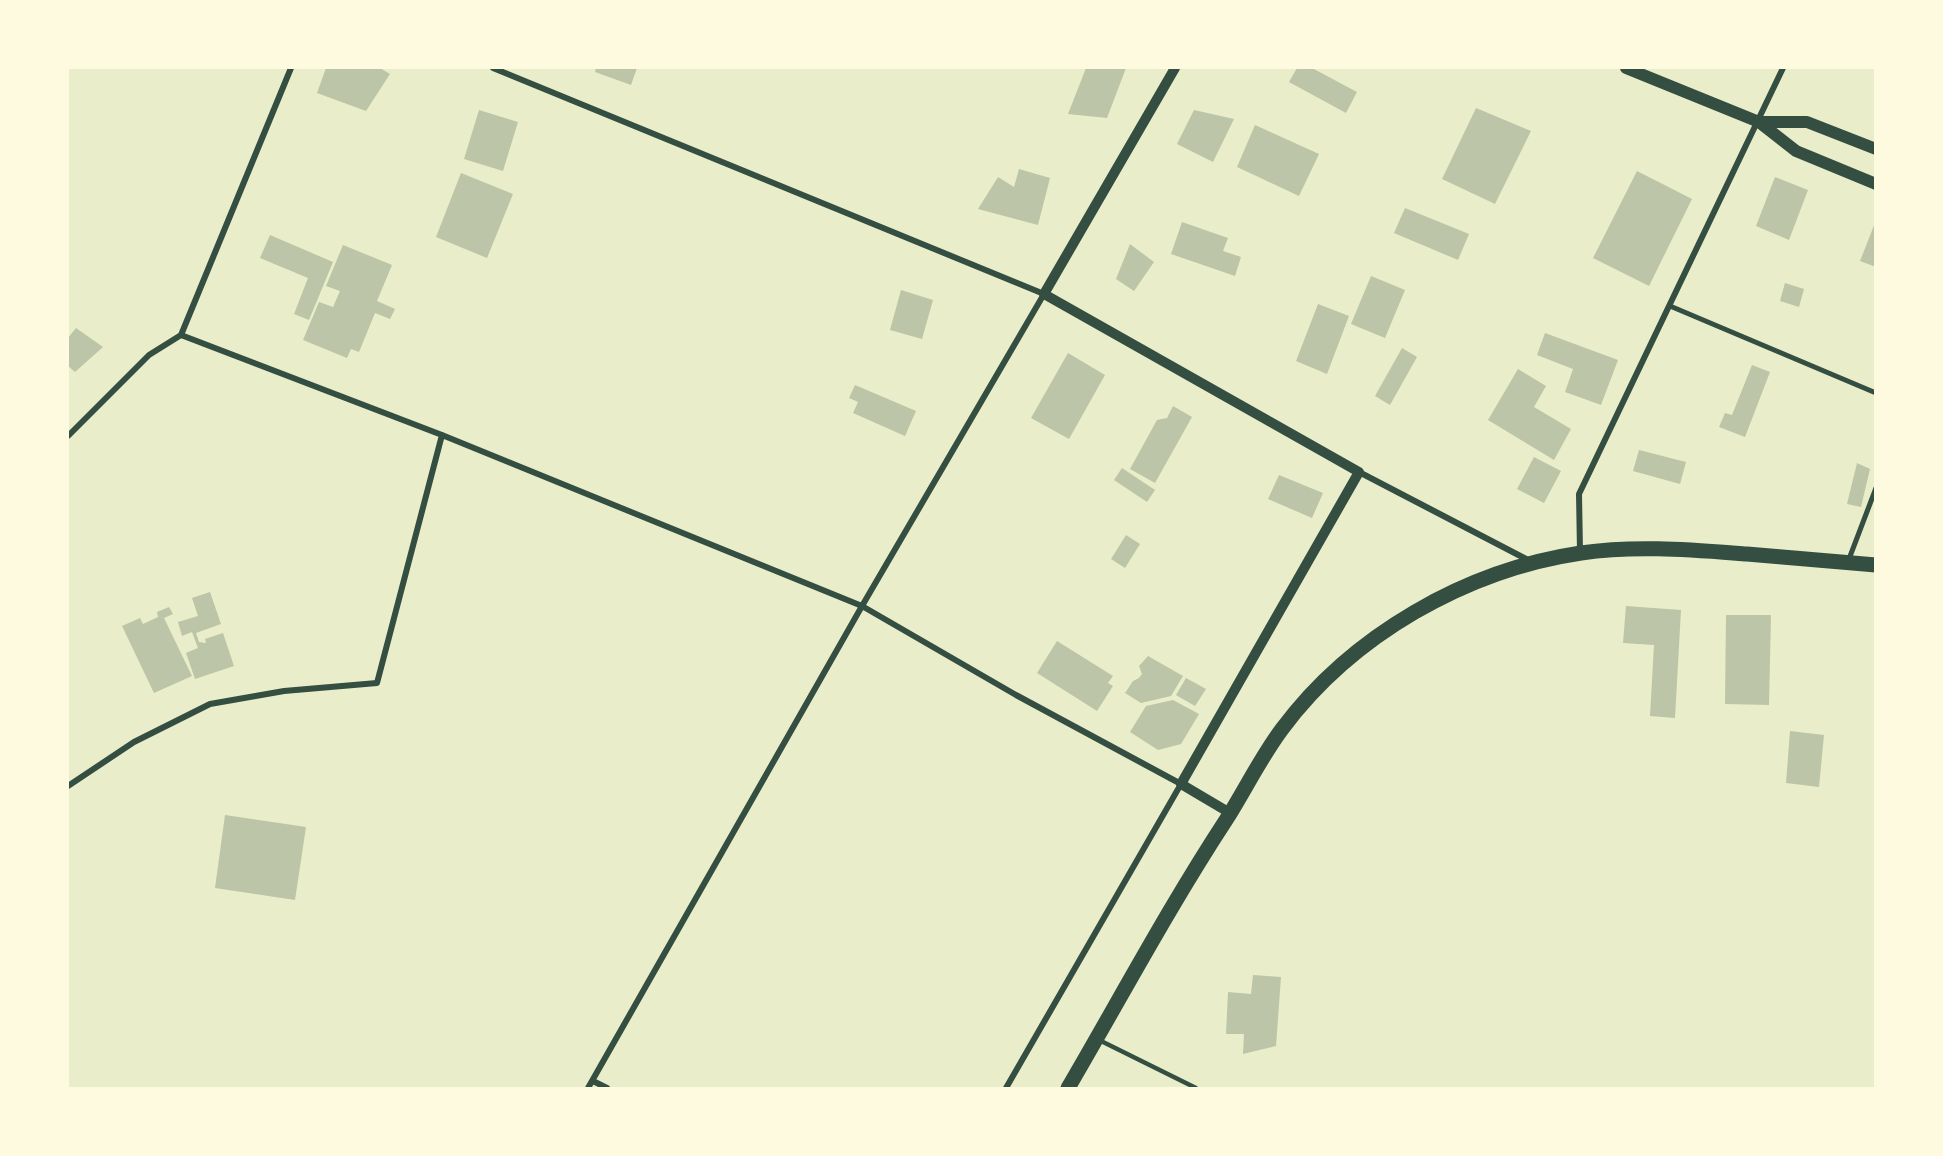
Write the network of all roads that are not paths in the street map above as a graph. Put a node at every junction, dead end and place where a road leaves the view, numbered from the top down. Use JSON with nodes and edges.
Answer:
{"nodes":[{"id":1,"x":291,"y":68,"type":"edge"},
{"id":2,"x":493,"y":68,"type":"edge"},
{"id":3,"x":1175,"y":68,"type":"edge"},
{"id":4,"x":1626,"y":68,"type":"edge"},
{"id":5,"x":1783,"y":68,"type":"edge"},
{"id":6,"x":1759,"y":122,"type":"junction"},
{"id":7,"x":1875,"y":149,"type":"edge"},
{"id":8,"x":1875,"y":184,"type":"edge"},
{"id":9,"x":1044,"y":294,"type":"junction"},
{"id":10,"x":1670,"y":306,"type":"junction"},
{"id":11,"x":181,"y":335,"type":"junction"},
{"id":12,"x":1875,"y":393,"type":"edge"},
{"id":13,"x":442,"y":435,"type":"junction"},
{"id":14,"x":68,"y":436,"type":"edge"},
{"id":15,"x":1359,"y":472,"type":"junction"},
{"id":16,"x":1875,"y":488,"type":"edge"},
{"id":17,"x":1580,"y":554,"type":"junction"},
{"id":18,"x":1847,"y":562,"type":"junction"},
{"id":19,"x":1533,"y":563,"type":"junction"},
{"id":20,"x":1875,"y":565,"type":"edge"},
{"id":21,"x":862,"y":606,"type":"junction"},
{"id":22,"x":1181,"y":784,"type":"junction"},
{"id":23,"x":68,"y":786,"type":"edge"},
{"id":24,"x":1230,"y":813,"type":"junction"},
{"id":25,"x":1097,"y":1039,"type":"junction"},
{"id":26,"x":593,"y":1081,"type":"junction"},
{"id":27,"x":588,"y":1089,"type":"edge"},
{"id":28,"x":606,"y":1089,"type":"edge"},
{"id":29,"x":1006,"y":1089,"type":"edge"},
{"id":30,"x":1068,"y":1089,"type":"edge"},
{"id":31,"x":1196,"y":1089,"type":"edge"}],
"edges":[{"from":1,"to":11,"type":"street"},
{"from":2,"to":9,"type":"street"},
{"from":3,"to":9,"type":"street"},
{"from":4,"to":6,"type":"main road"},
{"from":5,"to":6,"type":"street"},
{"from":6,"to":7,"type":"main road"},
{"from":6,"to":8,"type":"main road"},
{"from":6,"to":10,"type":"street"},
{"from":9,"to":15,"type":"street"},
{"from":9,"to":21,"type":"street"},
{"from":10,"to":12,"type":"street"},
{"from":10,"to":17,"type":"street"},
{"from":11,"to":13,"type":"street"},
{"from":11,"to":14,"type":"street"},
{"from":13,"to":21,"type":"street"},
{"from":13,"to":23,"type":"street"},
{"from":15,"to":19,"type":"street"},
{"from":15,"to":22,"type":"street"},
{"from":16,"to":18,"type":"street"},
{"from":17,"to":18,"type":"main road"},
{"from":17,"to":19,"type":"main road"},
{"from":18,"to":20,"type":"main road"},
{"from":19,"to":24,"type":"main road"},
{"from":21,"to":22,"type":"street"},
{"from":21,"to":26,"type":"street"},
{"from":22,"to":24,"type":"street"},
{"from":22,"to":29,"type":"street"},
{"from":24,"to":25,"type":"main road"},
{"from":25,"to":30,"type":"main road"},
{"from":25,"to":31,"type":"lane"},
{"from":26,"to":27,"type":"street"},
{"from":26,"to":28,"type":"street"}]}
